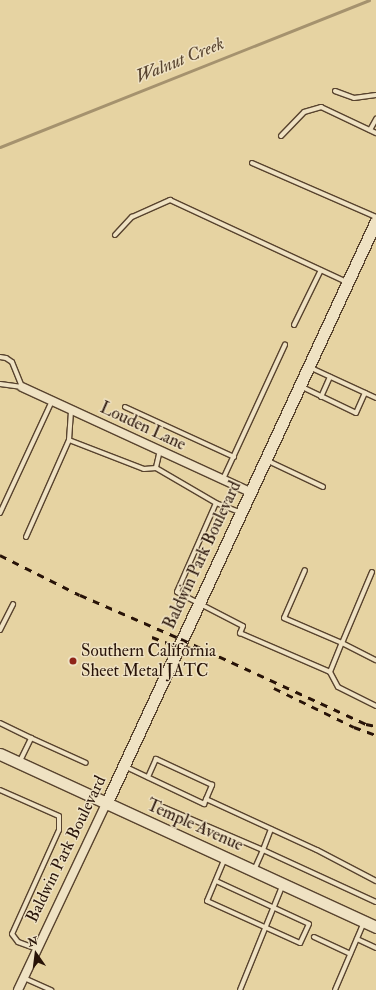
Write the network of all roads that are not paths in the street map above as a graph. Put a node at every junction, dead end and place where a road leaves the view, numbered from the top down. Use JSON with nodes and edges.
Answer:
{"nodes":[{"id":1,"x":335,"y":91,"type":"dead end"},
{"id":2,"x":376,"y":95,"type":"edge"},
{"id":3,"x":376,"y":119,"type":"edge"},
{"id":4,"x":370,"y":130,"type":"junction"},
{"id":5,"x":376,"y":133,"type":"edge"},
{"id":6,"x":281,"y":136,"type":"dead end"},
{"id":7,"x":252,"y":163,"type":"dead end"},
{"id":8,"x":376,"y":217,"type":"edge"},
{"id":9,"x":376,"y":221,"type":"edge"},
{"id":10,"x":115,"y":235,"type":"dead end"},
{"id":11,"x":321,"y":270,"type":"junction"},
{"id":12,"x":348,"y":282,"type":"junction"},
{"id":13,"x":294,"y":324,"type":"dead end"},
{"id":14,"x":285,"y":345,"type":"dead end"},
{"id":15,"x":0,"y":357,"type":"edge"},
{"id":16,"x":308,"y":367,"type":"junction"},
{"id":17,"x":330,"y":377,"type":"junction"},
{"id":18,"x":0,"y":384,"type":"edge"},
{"id":19,"x":299,"y":386,"type":"junction"},
{"id":20,"x":22,"y":387,"type":"junction"},
{"id":21,"x":365,"y":393,"type":"junction"},
{"id":22,"x":321,"y":396,"type":"junction"},
{"id":23,"x":376,"y":398,"type":"edge"},
{"id":24,"x":52,"y":401,"type":"junction"},
{"id":25,"x":125,"y":408,"type":"dead end"},
{"id":26,"x":71,"y":410,"type":"junction"},
{"id":27,"x":69,"y":440,"type":"junction"},
{"id":28,"x":160,"y":450,"type":"junction"},
{"id":29,"x":234,"y":457,"type":"junction"},
{"id":30,"x":265,"y":460,"type":"junction"},
{"id":31,"x":156,"y":468,"type":"junction"},
{"id":32,"x":223,"y":480,"type":"junction"},
{"id":33,"x":322,"y":487,"type":"dead end"},
{"id":34,"x":250,"y":492,"type":"junction"},
{"id":35,"x":216,"y":504,"type":"junction"},
{"id":36,"x":241,"y":512,"type":"junction"},
{"id":37,"x":0,"y":513,"type":"edge"},
{"id":38,"x":26,"y":537,"type":"dead end"},
{"id":39,"x":305,"y":570,"type":"dead end"},
{"id":40,"x":372,"y":572,"type":"dead end"},
{"id":41,"x":13,"y":604,"type":"dead end"},
{"id":42,"x":198,"y":604,"type":"junction"},
{"id":43,"x":0,"y":630,"type":"edge"},
{"id":44,"x":342,"y":643,"type":"junction"},
{"id":45,"x":376,"y":660,"type":"edge"},
{"id":46,"x":330,"y":672,"type":"junction"},
{"id":47,"x":376,"y":706,"type":"edge"},
{"id":48,"x":0,"y":723,"type":"edge"},
{"id":49,"x":31,"y":738,"type":"junction"},
{"id":50,"x":0,"y":754,"type":"edge"},
{"id":51,"x":18,"y":763,"type":"junction"},
{"id":52,"x":86,"y":763,"type":"dead end"},
{"id":53,"x":124,"y":766,"type":"junction"},
{"id":54,"x":148,"y":777,"type":"junction"},
{"id":55,"x":0,"y":790,"type":"edge"},
{"id":56,"x":206,"y":799,"type":"junction"},
{"id":57,"x":106,"y":804,"type":"junction"},
{"id":58,"x":163,"y":807,"type":"dead end"},
{"id":59,"x":271,"y":829,"type":"junction"},
{"id":60,"x":263,"y":850,"type":"junction"},
{"id":61,"x":225,"y":858,"type":"junction"},
{"id":62,"x":254,"y":871,"type":"junction"},
{"id":63,"x":216,"y":881,"type":"junction"},
{"id":64,"x":376,"y":881,"type":"edge"},
{"id":65,"x":284,"y":884,"type":"junction"},
{"id":66,"x":376,"y":902,"type":"edge"},
{"id":67,"x":274,"y":907,"type":"junction"},
{"id":68,"x":364,"y":921,"type":"junction"},
{"id":69,"x":376,"y":927,"type":"edge"},
{"id":70,"x":266,"y":928,"type":"junction"},
{"id":71,"x":314,"y":937,"type":"dead end"},
{"id":72,"x":357,"y":939,"type":"junction"},
{"id":73,"x":376,"y":948,"type":"edge"},
{"id":74,"x":37,"y":949,"type":"junction"},
{"id":75,"x":350,"y":954,"type":"junction"},
{"id":76,"x":23,"y":977,"type":"junction"},
{"id":77,"x":18,"y":990,"type":"edge"},
{"id":78,"x":51,"y":990,"type":"edge"},
{"id":79,"x":240,"y":990,"type":"edge"},
{"id":80,"x":335,"y":990,"type":"edge"}],
"edges":[{"from":1,"to":2,"type":"lane"},
{"from":3,"to":4,"type":"lane"},
{"from":4,"to":5,"type":"lane"},
{"from":4,"to":6,"type":"lane"},
{"from":7,"to":8,"type":"lane"},
{"from":9,"to":12,"type":"main road","name":"Baldwin Park Boulevard"},
{"from":10,"to":11,"type":"lane"},
{"from":11,"to":12,"type":"lane"},
{"from":11,"to":13,"type":"lane"},
{"from":12,"to":16,"type":"main road","name":"Baldwin Park Boulevard"},
{"from":14,"to":29,"type":"lane"},
{"from":15,"to":20,"type":"lane"},
{"from":16,"to":17,"type":"lane"},
{"from":16,"to":19,"type":"main road","name":"Baldwin Park Boulevard"},
{"from":17,"to":21,"type":"lane"},
{"from":17,"to":22,"type":"lane"},
{"from":18,"to":20,"type":"lane"},
{"from":19,"to":22,"type":"lane"},
{"from":19,"to":30,"type":"main road","name":"Baldwin Park Boulevard"},
{"from":20,"to":24,"type":"street","name":"Louden Lane"},
{"from":21,"to":22,"type":"lane"},
{"from":21,"to":23,"type":"lane"},
{"from":24,"to":26,"type":"street","name":"Louden Lane"},
{"from":24,"to":37,"type":"lane"},
{"from":25,"to":29,"type":"lane"},
{"from":26,"to":27,"type":"lane"},
{"from":26,"to":28,"type":"street","name":"Louden Lane"},
{"from":27,"to":31,"type":"lane"},
{"from":27,"to":38,"type":"lane"},
{"from":28,"to":31,"type":"lane"},
{"from":28,"to":32,"type":"street","name":"Louden Lane"},
{"from":29,"to":32,"type":"lane"},
{"from":30,"to":33,"type":"lane"},
{"from":30,"to":34,"type":"main road","name":"Baldwin Park Boulevard"},
{"from":31,"to":35,"type":"lane"},
{"from":32,"to":34,"type":"street","name":"Louden Lane"},
{"from":34,"to":36,"type":"main road","name":"Baldwin Park Boulevard"},
{"from":35,"to":36,"type":"lane"},
{"from":35,"to":42,"type":"lane"},
{"from":36,"to":42,"type":"main road","name":"Baldwin Park Boulevard"},
{"from":39,"to":44,"type":"lane"},
{"from":40,"to":44,"type":"lane"},
{"from":41,"to":43,"type":"lane"},
{"from":42,"to":46,"type":"lane"},
{"from":42,"to":53,"type":"main road","name":"Baldwin Park Boulevard"},
{"from":44,"to":45,"type":"lane"},
{"from":44,"to":46,"type":"lane"},
{"from":46,"to":47,"type":"lane"},
{"from":48,"to":49,"type":"lane"},
{"from":49,"to":51,"type":"lane"},
{"from":49,"to":52,"type":"lane"},
{"from":50,"to":51,"type":"main road","name":"Temple Avenue"},
{"from":51,"to":57,"type":"main road","name":"Temple Avenue"},
{"from":53,"to":54,"type":"lane"},
{"from":53,"to":57,"type":"main road","name":"Baldwin Park Boulevard"},
{"from":54,"to":56,"type":"lane"},
{"from":54,"to":56,"type":"lane"},
{"from":55,"to":74,"type":"lane"},
{"from":56,"to":59,"type":"lane"},
{"from":57,"to":61,"type":"main road","name":"Temple Avenue"},
{"from":57,"to":74,"type":"street","name":"Baldwin Park Boulevard"},
{"from":58,"to":60,"type":"lane"},
{"from":59,"to":60,"type":"lane"},
{"from":59,"to":64,"type":"lane"},
{"from":60,"to":62,"type":"lane"},
{"from":60,"to":66,"type":"lane"},
{"from":61,"to":62,"type":"main road","name":"Temple Avenue"},
{"from":61,"to":63,"type":"lane"},
{"from":62,"to":65,"type":"main road","name":"Temple Avenue"},
{"from":63,"to":67,"type":"lane"},
{"from":63,"to":70,"type":"lane"},
{"from":65,"to":67,"type":"lane"},
{"from":65,"to":68,"type":"main road","name":"Temple Avenue"},
{"from":67,"to":70,"type":"lane"},
{"from":67,"to":70,"type":"lane"},
{"from":68,"to":69,"type":"main road","name":"Temple Avenue"},
{"from":68,"to":72,"type":"lane"},
{"from":70,"to":79,"type":"lane"},
{"from":71,"to":75,"type":"lane"},
{"from":72,"to":73,"type":"lane"},
{"from":72,"to":75,"type":"lane"},
{"from":74,"to":76,"type":"street","name":"Baldwin Park Boulevard"},
{"from":75,"to":80,"type":"lane"},
{"from":76,"to":77,"type":"street","name":"Baldwin Park Boulevard"},
{"from":76,"to":78,"type":"lane"}]}
